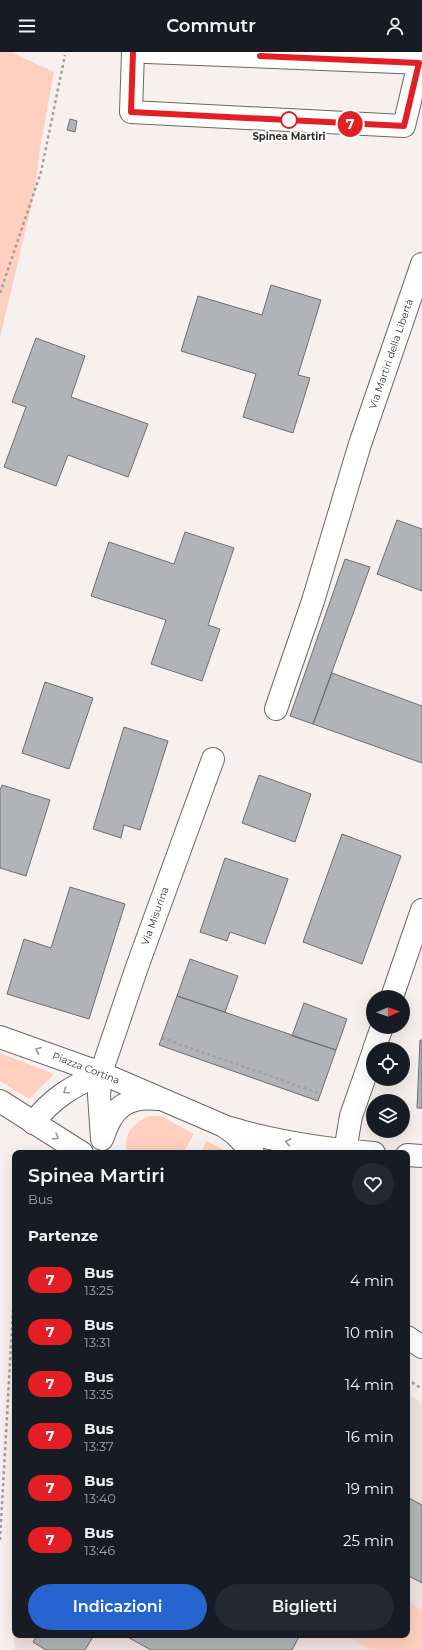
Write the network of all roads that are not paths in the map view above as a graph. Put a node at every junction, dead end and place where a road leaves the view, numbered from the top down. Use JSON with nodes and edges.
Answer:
{"nodes":[{"id":1,"x":133,"y":52,"type":"edge"},
{"id":2,"x":147,"y":52,"type":"edge"},
{"id":3,"x":421,"y":63,"type":"edge"},
{"id":4,"x":422,"y":264,"type":"edge"},
{"id":5,"x":276,"y":709,"type":"dead end"},
{"id":6,"x":213,"y":759,"type":"dead end"},
{"id":7,"x":422,"y":910,"type":"edge"},
{"id":8,"x":394,"y":990,"type":"edge"},
{"id":9,"x":0,"y":1036,"type":"edge"},
{"id":10,"x":101,"y":1073,"type":"junction"},
{"id":11,"x":366,"y":1073,"type":"edge"},
{"id":12,"x":0,"y":1101,"type":"edge"},
{"id":13,"x":171,"y":1102,"type":"junction"},
{"id":14,"x":33,"y":1123,"type":"junction"},
{"id":15,"x":224,"y":1126,"type":"junction"},
{"id":16,"x":103,"y":1146,"type":"edge"},
{"id":17,"x":77,"y":1150,"type":"edge"},
{"id":18,"x":250,"y":1150,"type":"edge"},
{"id":19,"x":334,"y":1150,"type":"edge"},
{"id":20,"x":341,"y":1150,"type":"edge"},
{"id":21,"x":410,"y":1155,"type":"edge"},
{"id":22,"x":422,"y":1156,"type":"edge"},
{"id":23,"x":410,"y":1339,"type":"edge"},
{"id":24,"x":422,"y":1347,"type":"edge"}],
"edges":[{"from":1,"to":3,"type":"street"},
{"from":2,"to":3,"type":"street"},
{"from":4,"to":5,"type":"street","name":"Via Martiri della Libertà"},
{"from":6,"to":10,"type":"street","name":"Via Misurina"},
{"from":7,"to":8,"type":"street"},
{"from":10,"to":9,"type":"street","name":"Piazza Cortina","one_way":true},
{"from":10,"to":13,"type":"street","name":"Piazza Cortina"},
{"from":10,"to":14,"type":"street","one_way":true},
{"from":10,"to":16,"type":"street","name":"Via Misurina"},
{"from":11,"to":20,"type":"street"},
{"from":12,"to":14,"type":"street"},
{"from":13,"to":15,"type":"street","name":"Piazza Cortina"},
{"from":13,"to":16,"type":"street","name":"Piazza Cortina"},
{"from":14,"to":17,"type":"street","one_way":true},
{"from":15,"to":18,"type":"street","name":"Piazza Cortina"},
{"from":19,"to":15,"type":"street","one_way":true},
{"from":21,"to":22,"type":"street"},
{"from":23,"to":24,"type":"street"}]}
